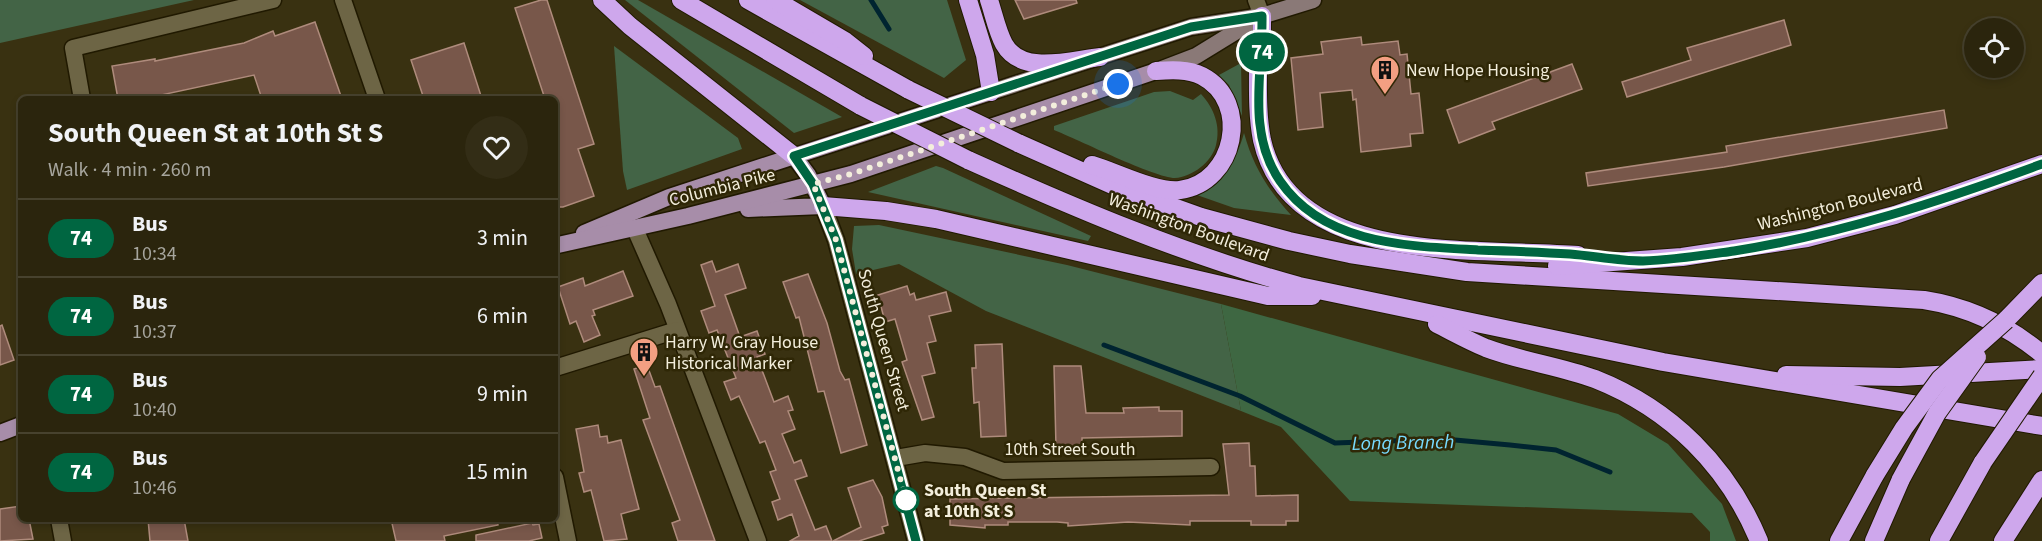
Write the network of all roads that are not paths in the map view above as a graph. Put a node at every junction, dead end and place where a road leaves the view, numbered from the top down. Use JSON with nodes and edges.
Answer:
{"nodes":[{"id":1,"x":273,"y":0,"type":"edge"},
{"id":2,"x":343,"y":0,"type":"edge"},
{"id":3,"x":602,"y":0,"type":"edge"},
{"id":4,"x":681,"y":0,"type":"edge"},
{"id":5,"x":748,"y":0,"type":"edge"},
{"id":6,"x":775,"y":0,"type":"edge"},
{"id":7,"x":968,"y":0,"type":"edge"},
{"id":8,"x":989,"y":0,"type":"edge"},
{"id":9,"x":1312,"y":0,"type":"edge"},
{"id":10,"x":1259,"y":8,"type":"edge"},
{"id":11,"x":1100,"y":57,"type":"junction"},
{"id":12,"x":1156,"y":71,"type":"junction"},
{"id":13,"x":909,"y":90,"type":"junction"},
{"id":14,"x":991,"y":92,"type":"junction"},
{"id":15,"x":81,"y":96,"type":"edge"},
{"id":16,"x":376,"y":96,"type":"edge"},
{"id":17,"x":1018,"y":143,"type":"junction"},
{"id":18,"x":794,"y":156,"type":"junction"},
{"id":19,"x":2042,"y":164,"type":"edge"},
{"id":20,"x":813,"y":184,"type":"junction"},
{"id":21,"x":823,"y":206,"type":"junction"},
{"id":22,"x":688,"y":216,"type":"junction"},
{"id":23,"x":635,"y":229,"type":"junction"},
{"id":24,"x":558,"y":245,"type":"edge"},
{"id":25,"x":558,"y":246,"type":"edge"},
{"id":26,"x":1381,"y":258,"type":"junction"},
{"id":27,"x":1642,"y":261,"type":"junction"},
{"id":28,"x":2042,"y":283,"type":"edge"},
{"id":29,"x":1341,"y":296,"type":"junction"},
{"id":30,"x":1411,"y":311,"type":"junction"},
{"id":31,"x":2006,"y":320,"type":"junction"},
{"id":32,"x":677,"y":330,"type":"junction"},
{"id":33,"x":2042,"y":354,"type":"edge"},
{"id":34,"x":558,"y":367,"type":"edge"},
{"id":35,"x":2042,"y":369,"type":"edge"},
{"id":36,"x":1727,"y":374,"type":"junction"},
{"id":37,"x":2042,"y":376,"type":"edge"},
{"id":38,"x":18,"y":426,"type":"edge"},
{"id":39,"x":2042,"y":426,"type":"edge"},
{"id":40,"x":0,"y":433,"type":"edge"},
{"id":41,"x":896,"y":458,"type":"junction"},
{"id":42,"x":1211,"y":467,"type":"dead end"},
{"id":43,"x":2039,"y":484,"type":"edge"},
{"id":44,"x":558,"y":492,"type":"edge"},
{"id":45,"x":60,"y":522,"type":"edge"},
{"id":46,"x":63,"y":541,"type":"edge"},
{"id":47,"x":568,"y":541,"type":"edge"},
{"id":48,"x":758,"y":541,"type":"edge"},
{"id":49,"x":916,"y":541,"type":"edge"},
{"id":50,"x":1759,"y":541,"type":"edge"},
{"id":51,"x":1839,"y":541,"type":"edge"},
{"id":52,"x":1874,"y":541,"type":"edge"},
{"id":53,"x":1938,"y":541,"type":"edge"},
{"id":54,"x":2003,"y":541,"type":"edge"}],
"edges":[{"from":1,"to":15,"type":"street"},
{"from":2,"to":16,"type":"street"},
{"from":3,"to":18,"type":"highway"},
{"from":4,"to":29,"type":"highway","name":"Washington Boulevard","bridge":true},
{"from":5,"to":13,"type":"highway","name":"Washington Boulevard"},
{"from":6,"to":13,"type":"highway"},
{"from":7,"to":14,"type":"highway"},
{"from":8,"to":11,"type":"highway"},
{"from":9,"to":10,"type":"main road","name":"Columbia Pike"},
{"from":10,"to":11,"type":"main road","name":"Columbia Pike"},
{"from":10,"to":12,"type":"main road","name":"Columbia Pike"},
{"from":10,"to":27,"type":"highway"},
{"from":11,"to":14,"type":"main road","name":"Columbia Pike"},
{"from":12,"to":17,"type":"highway"},
{"from":12,"to":20,"type":"main road","name":"Columbia Pike"},
{"from":13,"to":17,"type":"highway","name":"Washington Boulevard","bridge":true},
{"from":14,"to":18,"type":"main road","name":"Columbia Pike"},
{"from":17,"to":26,"type":"highway","name":"Washington Boulevard"},
{"from":18,"to":20,"type":"main road","name":"South Queen Street"},
{"from":18,"to":24,"type":"main road","name":"Columbia Pike"},
{"from":19,"to":27,"type":"highway","name":"Washington Boulevard"},
{"from":20,"to":21,"type":"main road","name":"South Queen Street"},
{"from":20,"to":22,"type":"main road","name":"Columbia Pike"},
{"from":21,"to":22,"type":"main road"},
{"from":21,"to":29,"type":"highway"},
{"from":21,"to":41,"type":"street","name":"South Queen Street"},
{"from":22,"to":23,"type":"main road","name":"Columbia Pike"},
{"from":23,"to":25,"type":"main road","name":"Columbia Pike"},
{"from":23,"to":32,"type":"street"},
{"from":26,"to":27,"type":"highway"},
{"from":26,"to":33,"type":"highway"},
{"from":28,"to":31,"type":"highway"},
{"from":29,"to":30,"type":"highway","name":"Washington Boulevard"},
{"from":30,"to":36,"type":"highway","name":"Washington Boulevard"},
{"from":30,"to":50,"type":"highway"},
{"from":31,"to":51,"type":"highway","bridge":true},
{"from":31,"to":52,"type":"highway","bridge":true},
{"from":32,"to":34,"type":"street"},
{"from":32,"to":48,"type":"street"},
{"from":35,"to":36,"type":"highway"},
{"from":36,"to":39,"type":"highway"},
{"from":37,"to":53,"type":"highway","bridge":true},
{"from":38,"to":40,"type":"main road"},
{"from":41,"to":42,"type":"street","name":"10th Street South"},
{"from":41,"to":49,"type":"street","name":"South Queen Street"},
{"from":43,"to":54,"type":"highway"},
{"from":44,"to":47,"type":"street"},
{"from":45,"to":46,"type":"street"}]}
